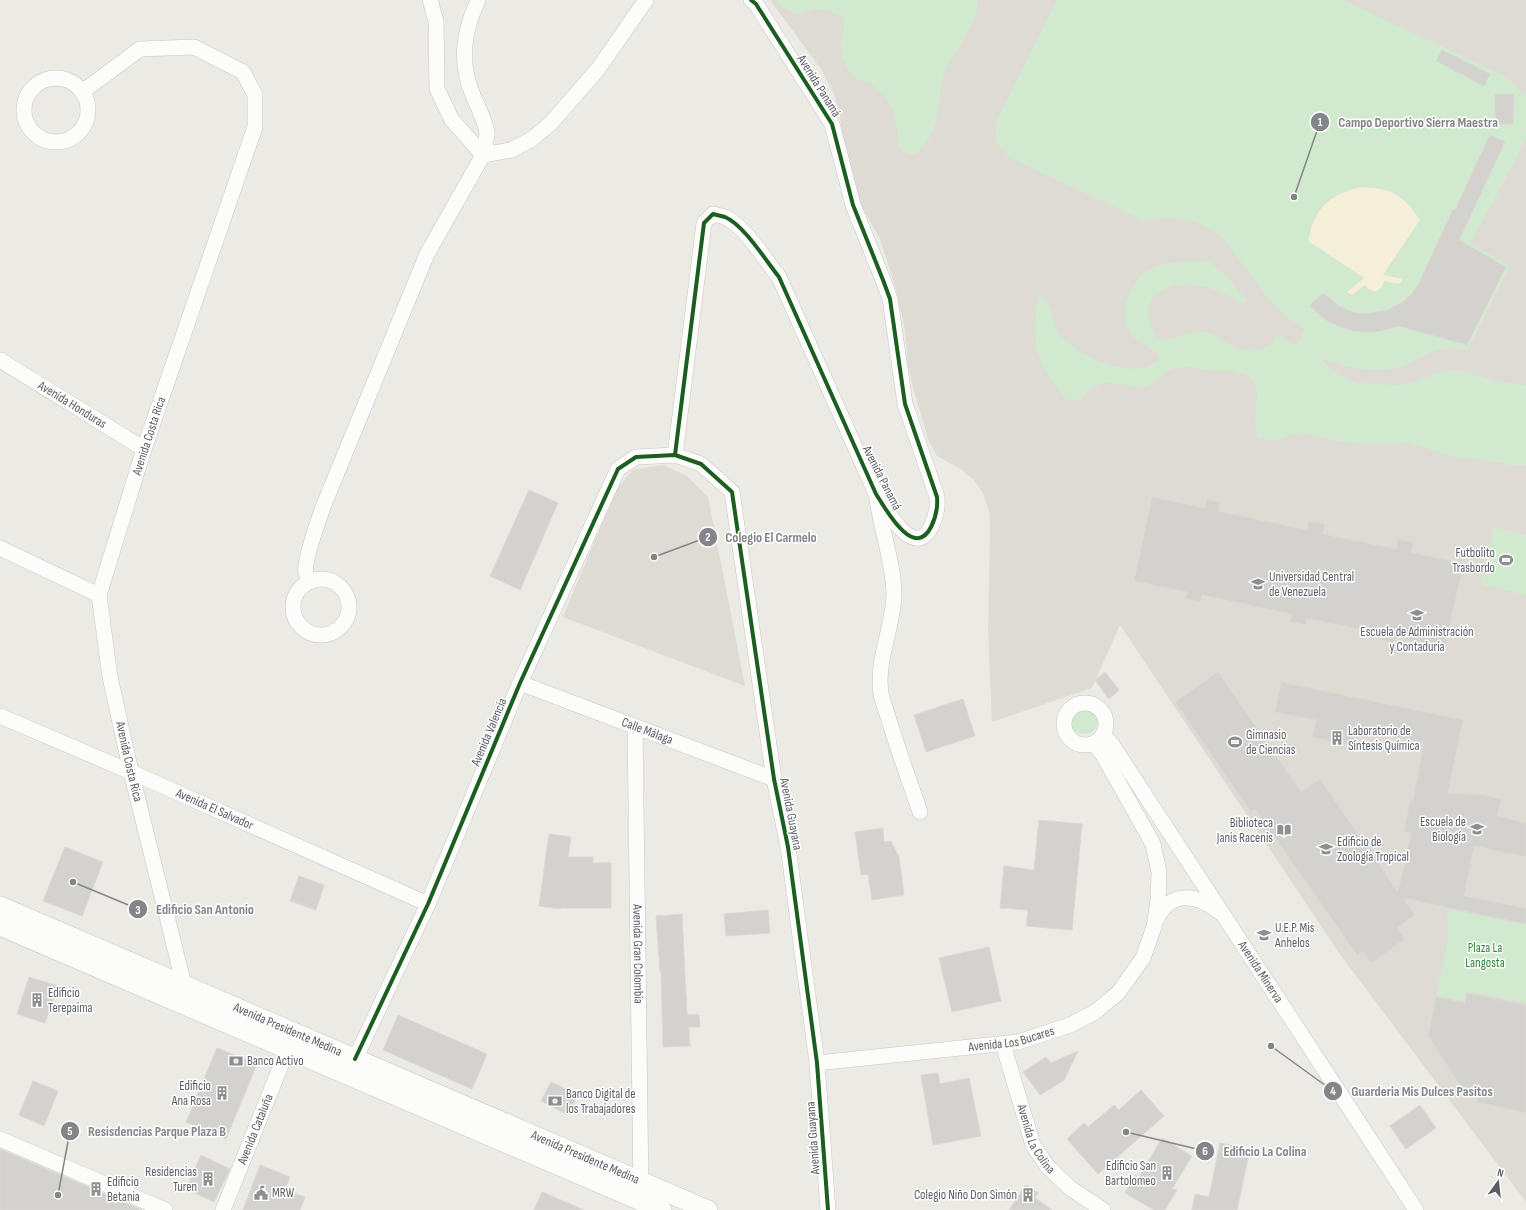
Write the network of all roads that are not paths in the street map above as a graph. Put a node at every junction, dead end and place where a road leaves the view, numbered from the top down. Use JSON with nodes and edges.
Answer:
{"nodes":[{"id":1,"x":430,"y":0,"type":"edge"},
{"id":2,"x":478,"y":0,"type":"edge"},
{"id":3,"x":646,"y":0,"type":"edge"},
{"id":4,"x":751,"y":0,"type":"edge"},
{"id":5,"x":82,"y":92,"type":"junction"},
{"id":6,"x":483,"y":155,"type":"junction"},
{"id":7,"x":0,"y":360,"type":"edge"},
{"id":8,"x":144,"y":449,"type":"junction"},
{"id":9,"x":675,"y":455,"type":"junction"},
{"id":10,"x":876,"y":494,"type":"junction"},
{"id":11,"x":0,"y":548,"type":"edge"},
{"id":12,"x":310,"y":582,"type":"dead end"},
{"id":13,"x":99,"y":595,"type":"junction"},
{"id":14,"x":520,"y":683,"type":"junction"},
{"id":15,"x":0,"y":716,"type":"edge"},
{"id":16,"x":635,"y":726,"type":"junction"},
{"id":17,"x":1099,"y":739,"type":"joint"},
{"id":18,"x":131,"y":772,"type":"junction"},
{"id":19,"x":774,"y":779,"type":"junction"},
{"id":20,"x":920,"y":812,"type":"dead end"},
{"id":21,"x":428,"y":904,"type":"junction"},
{"id":22,"x":0,"y":906,"type":"edge"},
{"id":23,"x":1223,"y":915,"type":"junction"},
{"id":24,"x":0,"y":926,"type":"edge"},
{"id":25,"x":1154,"y":927,"type":"junction"},
{"id":26,"x":184,"y":985,"type":"junction"},
{"id":27,"x":1003,"y":1044,"type":"junction"},
{"id":28,"x":288,"y":1048,"type":"junction"},
{"id":29,"x":355,"y":1059,"type":"junction"},
{"id":30,"x":817,"y":1063,"type":"junction"},
{"id":31,"x":0,"y":1139,"type":"edge"},
{"id":32,"x":641,"y":1198,"type":"edge"},
{"id":33,"x":1410,"y":1208,"type":"edge"},
{"id":34,"x":165,"y":1210,"type":"edge"},
{"id":35,"x":223,"y":1210,"type":"edge"},
{"id":36,"x":662,"y":1210,"type":"edge"},
{"id":37,"x":708,"y":1210,"type":"edge"},
{"id":38,"x":828,"y":1210,"type":"edge"},
{"id":39,"x":1103,"y":1210,"type":"edge"}],
"edges":[{"from":1,"to":6,"type":"street"},
{"from":2,"to":6,"type":"street"},
{"from":3,"to":6,"type":"street"},
{"from":4,"to":10,"type":"street","name":"Avenida Panamá"},
{"from":5,"to":5,"type":"street"},
{"from":5,"to":8,"type":"street","name":"Avenida Costa Rica"},
{"from":6,"to":12,"type":"street"},
{"from":7,"to":8,"type":"street","name":"Avenida Honduras"},
{"from":8,"to":13,"type":"street","name":"Avenida Costa Rica"},
{"from":9,"to":10,"type":"street","name":"Avenida Panamá"},
{"from":9,"to":14,"type":"street","name":"Avenida Valencia"},
{"from":9,"to":19,"type":"street","name":"Avenida Guayana"},
{"from":10,"to":20,"type":"street"},
{"from":11,"to":13,"type":"street"},
{"from":13,"to":18,"type":"street","name":"Avenida Costa Rica"},
{"from":14,"to":16,"type":"street","name":"Calle Málaga"},
{"from":14,"to":21,"type":"street","name":"Avenida Valencia"},
{"from":15,"to":18,"type":"street","name":"Avenida El Salvador"},
{"from":16,"to":19,"type":"street","name":"Calle Málaga"},
{"from":16,"to":32,"type":"street","name":"Avenida Gran Colombia"},
{"from":17,"to":23,"type":"street","name":"Avenida Minerva"},
{"from":17,"to":25,"type":"street","name":"Avenida Los Bucares"},
{"from":18,"to":21,"type":"street","name":"Avenida El Salvador"},
{"from":18,"to":26,"type":"street","name":"Avenida Costa Rica"},
{"from":19,"to":30,"type":"street","name":"Avenida Guayana"},
{"from":21,"to":29,"type":"street","name":"Avenida Valencia"},
{"from":22,"to":26,"type":"street","name":"Avenida Presidente Medina"},
{"from":23,"to":25,"type":"street","name":"Avenida Los Bucares"},
{"from":23,"to":33,"type":"street","name":"Avenida Minerva"},
{"from":24,"to":28,"type":"street","name":"Avenida Presidente Medina"},
{"from":25,"to":27,"type":"street","name":"Avenida Los Bucares"},
{"from":26,"to":29,"type":"street","name":"Avenida Presidente Medina"},
{"from":27,"to":30,"type":"street","name":"Avenida Los Bucares"},
{"from":27,"to":39,"type":"street","name":"Avenida La Colina"},
{"from":28,"to":32,"type":"street","name":"Avenida Presidente Medina"},
{"from":28,"to":35,"type":"street","name":"Avenida Cataluña"},
{"from":29,"to":32,"type":"street","name":"Avenida Presidente Medina"},
{"from":30,"to":38,"type":"street","name":"Avenida Guayana"},
{"from":31,"to":34,"type":"street"},
{"from":32,"to":36,"type":"street","name":"Avenida Presidente Medina"},
{"from":32,"to":37,"type":"street","name":"Avenida Presidente Medina"}]}
